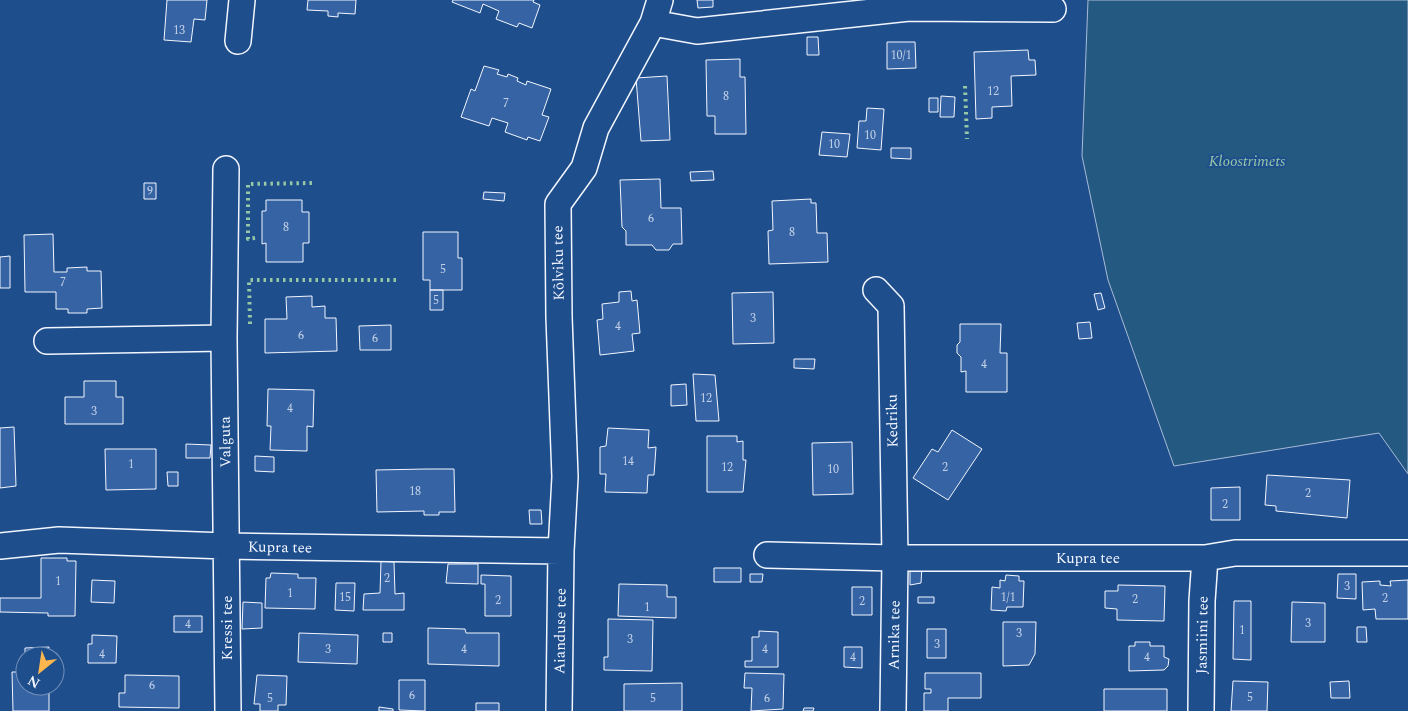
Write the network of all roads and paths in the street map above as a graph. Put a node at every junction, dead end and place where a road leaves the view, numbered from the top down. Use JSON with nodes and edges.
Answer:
{"nodes":[{"id":1,"x":242,"y":0,"type":"edge"},
{"id":2,"x":1053,"y":9,"type":"dead end"},
{"id":3,"x":657,"y":11,"type":"edge"},
{"id":4,"x":238,"y":41,"type":"dead end"},
{"id":5,"x":226,"y":170,"type":"dead end"},
{"id":6,"x":876,"y":290,"type":"dead end"},
{"id":7,"x":224,"y":338,"type":"junction"},
{"id":8,"x":47,"y":341,"type":"dead end"},
{"id":9,"x":0,"y":546,"type":"edge"},
{"id":10,"x":226,"y":546,"type":"junction"},
{"id":11,"x":561,"y":551,"type":"junction"},
{"id":12,"x":1408,"y":553,"type":"edge"},
{"id":13,"x":767,"y":556,"type":"dead end"},
{"id":14,"x":895,"y":558,"type":"junction"},
{"id":15,"x":1205,"y":558,"type":"junction"},
{"id":16,"x":228,"y":711,"type":"edge"},
{"id":17,"x":559,"y":711,"type":"edge"},
{"id":18,"x":893,"y":711,"type":"edge"},
{"id":19,"x":1201,"y":711,"type":"edge"}],
"edges":[{"from":1,"to":4,"type":"street"},
{"from":2,"to":3,"type":"street"},
{"from":3,"to":11,"type":"street","name":"Kõlviku tee"},
{"from":5,"to":7,"type":"street","name":"Valguta"},
{"from":6,"to":14,"type":"street","name":"Kedriku"},
{"from":7,"to":8,"type":"street"},
{"from":7,"to":10,"type":"street","name":"Valguta"},
{"from":9,"to":10,"type":"street","name":"Kupra tee"},
{"from":10,"to":11,"type":"street","name":"Kupra tee"},
{"from":10,"to":16,"type":"street","name":"Kressi tee"},
{"from":11,"to":17,"type":"street","name":"Aianduse tee"},
{"from":12,"to":15,"type":"street","name":"Kupra tee"},
{"from":13,"to":14,"type":"street","name":"Kupra tee"},
{"from":14,"to":15,"type":"street","name":"Kupra tee"},
{"from":14,"to":18,"type":"street","name":"Arnika tee"},
{"from":15,"to":19,"type":"street","name":"Jasmiini tee"}]}
